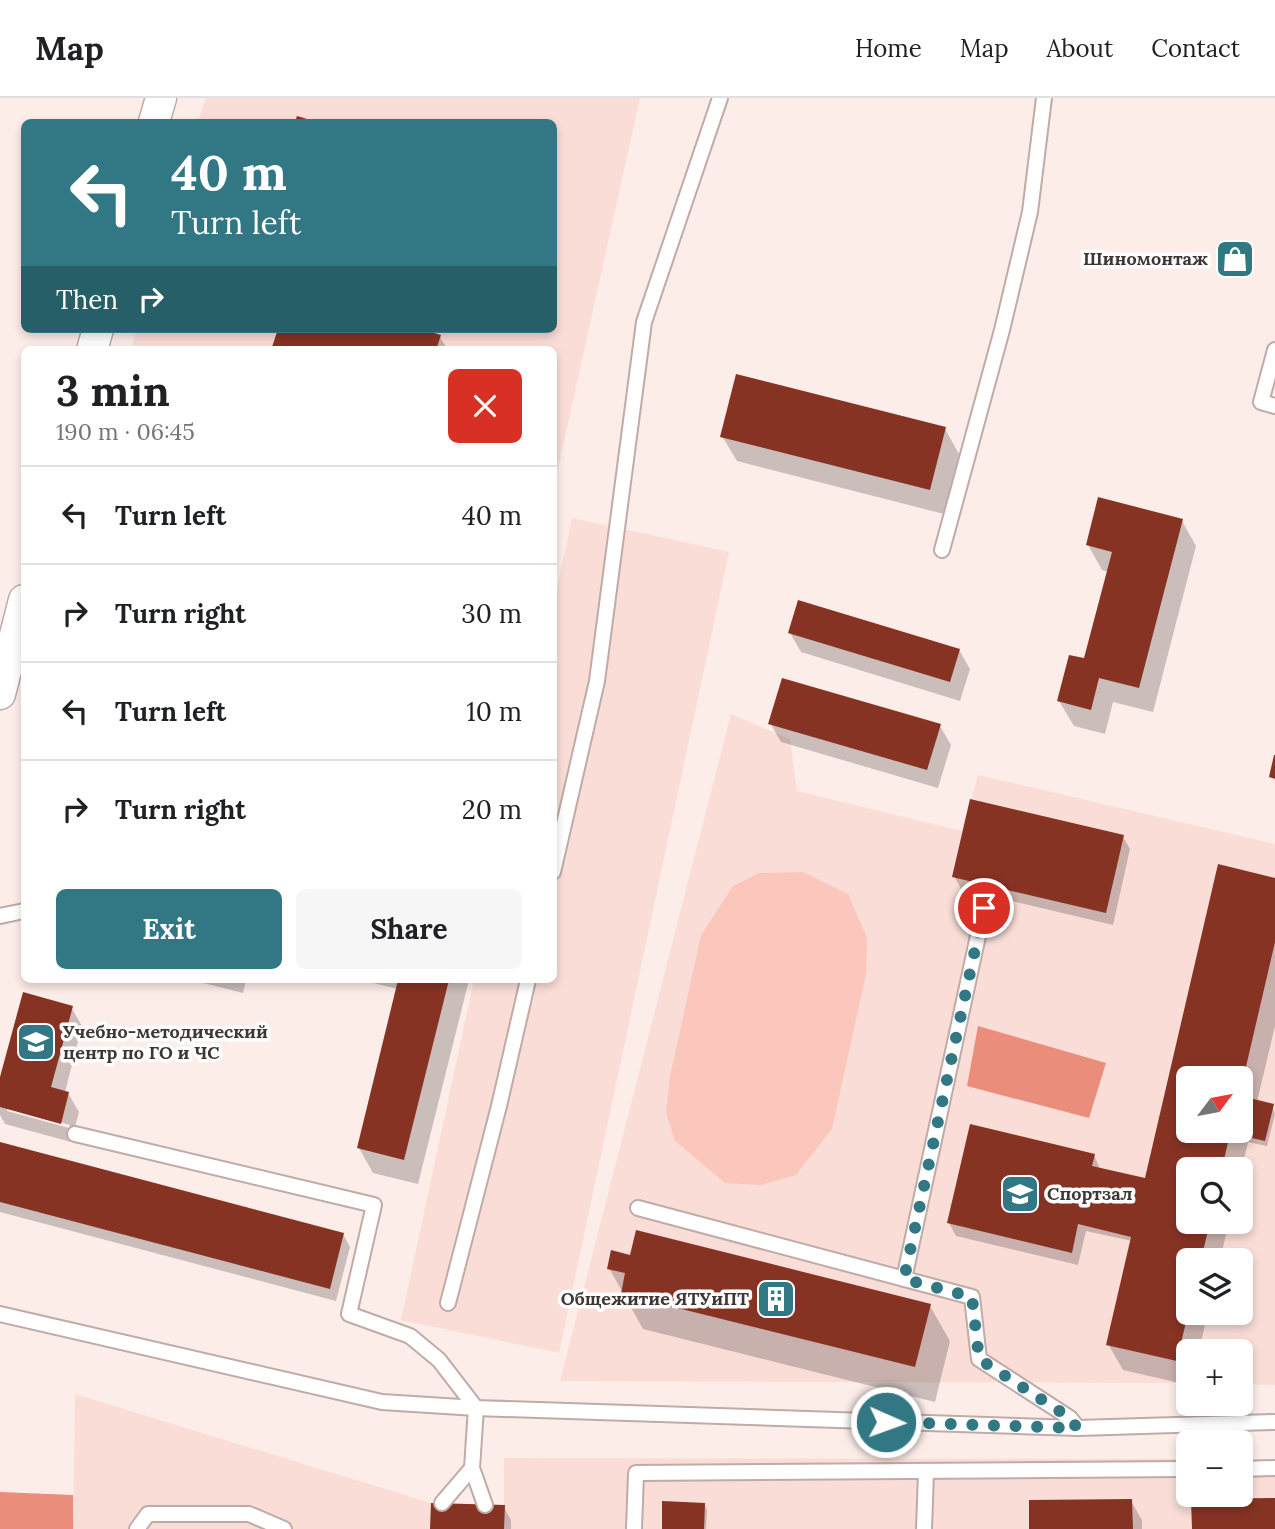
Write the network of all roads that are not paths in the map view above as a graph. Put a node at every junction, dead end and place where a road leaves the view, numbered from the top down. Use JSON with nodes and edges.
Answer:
{"nodes":[{"id":1,"x":161,"y":98,"type":"edge"},
{"id":2,"x":720,"y":98,"type":"edge"},
{"id":3,"x":1044,"y":98,"type":"edge"},
{"id":4,"x":155,"y":119,"type":"edge"},
{"id":5,"x":1275,"y":350,"type":"edge"},
{"id":6,"x":1275,"y":406,"type":"edge"},
{"id":7,"x":942,"y":550,"type":"dead end"},
{"id":8,"x":21,"y":612,"type":"edge"},
{"id":9,"x":0,"y":694,"type":"edge"},
{"id":10,"x":557,"y":855,"type":"edge"},
{"id":11,"x":984,"y":908,"type":"dead end"},
{"id":12,"x":21,"y":912,"type":"edge"},
{"id":13,"x":0,"y":916,"type":"edge"},
{"id":14,"x":527,"y":983,"type":"edge"},
{"id":15,"x":75,"y":1134,"type":"dead end"},
{"id":16,"x":638,"y":1208,"type":"dead end"},
{"id":17,"x":904,"y":1279,"type":"junction"},
{"id":18,"x":448,"y":1303,"type":"dead end"},
{"id":19,"x":0,"y":1314,"type":"edge"},
{"id":20,"x":476,"y":1408,"type":"junction"},
{"id":21,"x":1275,"y":1422,"type":"edge"},
{"id":22,"x":1077,"y":1428,"type":"junction"},
{"id":23,"x":472,"y":1468,"type":"junction"},
{"id":24,"x":1275,"y":1468,"type":"edge"},
{"id":25,"x":1176,"y":1469,"type":"edge"},
{"id":26,"x":1253,"y":1469,"type":"edge"},
{"id":27,"x":926,"y":1472,"type":"junction"},
{"id":28,"x":442,"y":1503,"type":"dead end"},
{"id":29,"x":485,"y":1504,"type":"dead end"},
{"id":30,"x":137,"y":1529,"type":"edge"},
{"id":31,"x":284,"y":1529,"type":"edge"},
{"id":32,"x":634,"y":1529,"type":"edge"},
{"id":33,"x":924,"y":1529,"type":"edge"}],
"edges":[{"from":1,"to":4,"type":"street"},
{"from":2,"to":10,"type":"lane"},
{"from":3,"to":7,"type":"lane"},
{"from":5,"to":6,"type":"lane"},
{"from":8,"to":9,"type":"street"},
{"from":11,"to":17,"type":"lane"},
{"from":12,"to":13,"type":"lane"},
{"from":14,"to":18,"type":"lane"},
{"from":15,"to":20,"type":"lane"},
{"from":16,"to":17,"type":"lane"},
{"from":17,"to":22,"type":"lane"},
{"from":19,"to":20,"type":"lane"},
{"from":20,"to":22,"type":"lane"},
{"from":20,"to":23,"type":"lane"},
{"from":21,"to":22,"type":"lane"},
{"from":23,"to":28,"type":"lane"},
{"from":23,"to":29,"type":"lane"},
{"from":24,"to":26,"type":"lane"},
{"from":25,"to":27,"type":"lane"},
{"from":27,"to":32,"type":"lane"},
{"from":27,"to":33,"type":"lane"},
{"from":30,"to":31,"type":"lane"}]}
